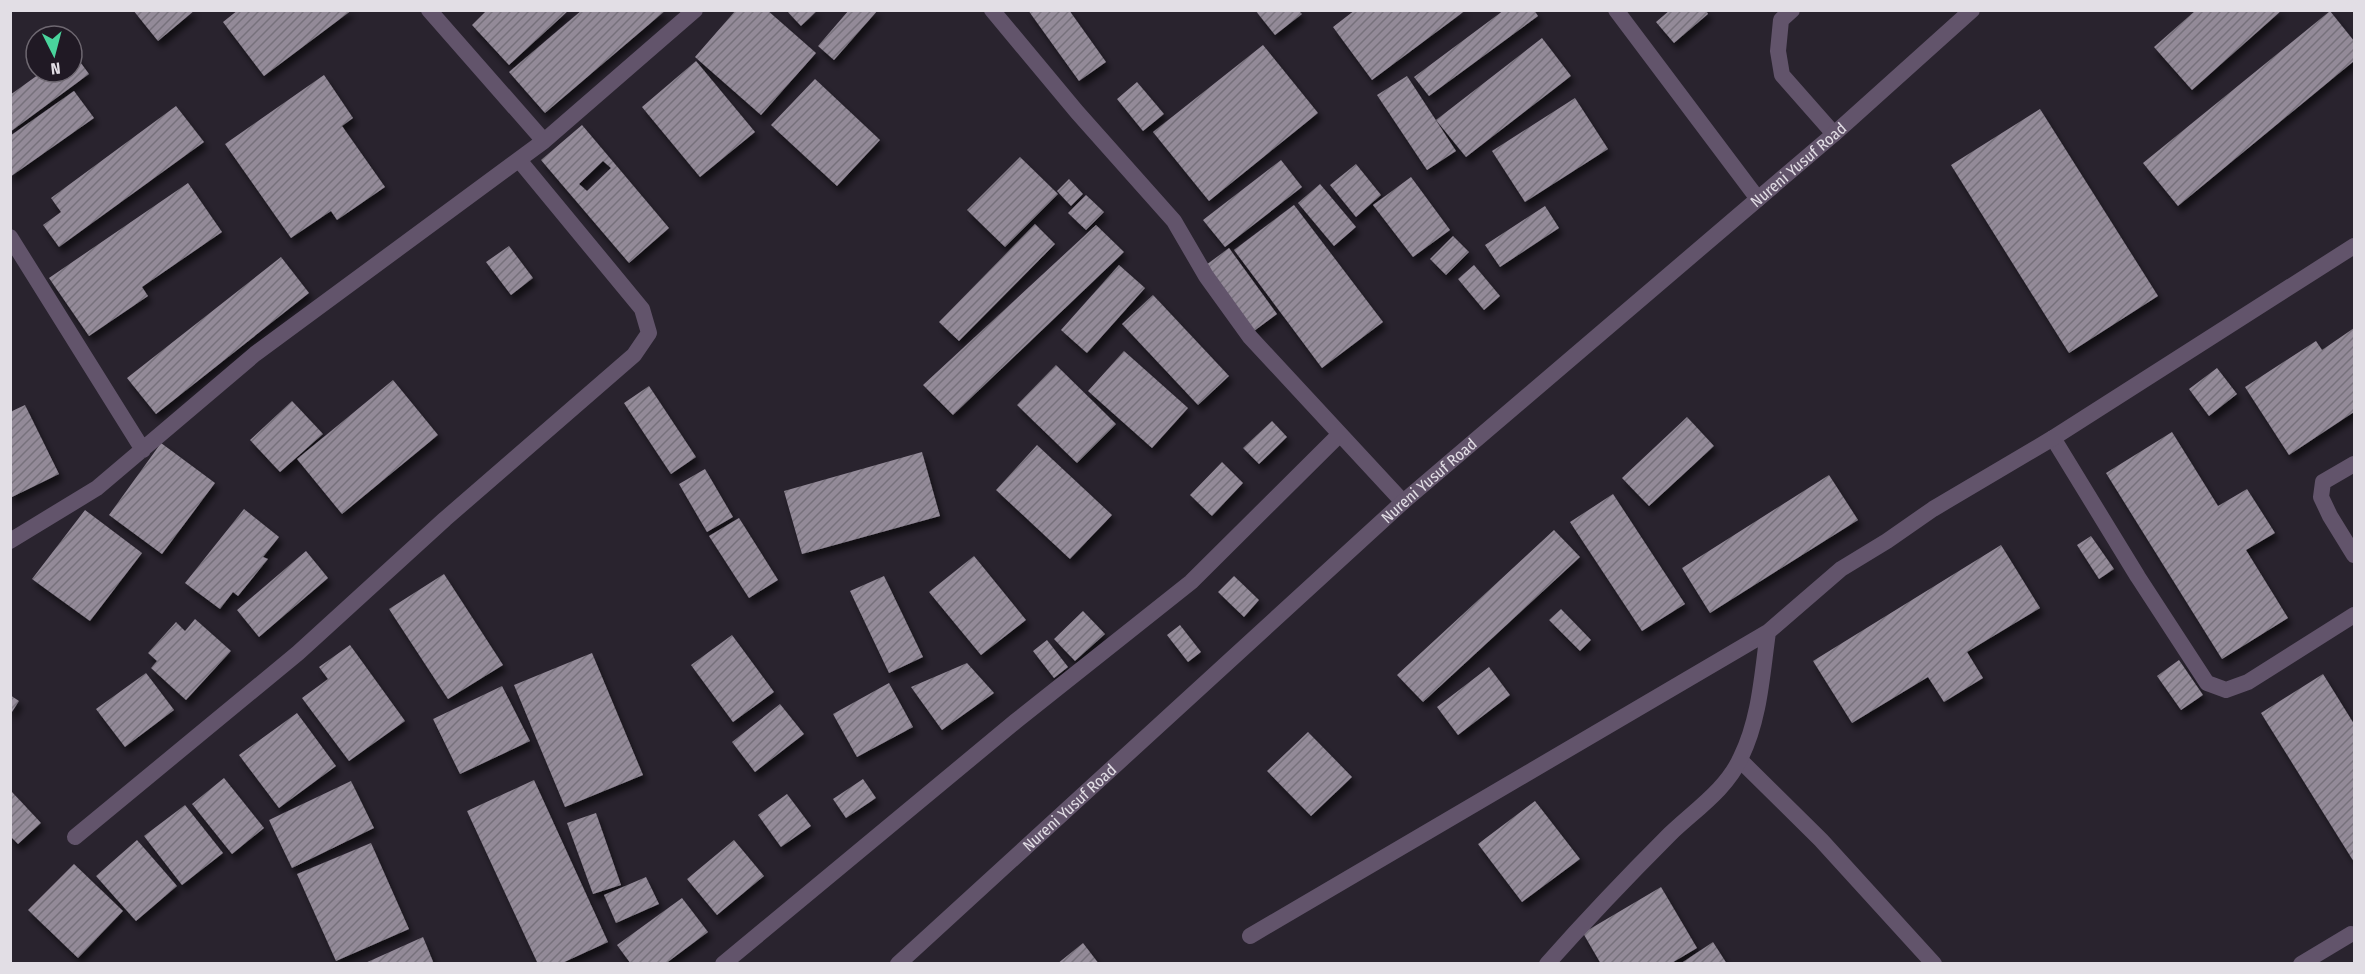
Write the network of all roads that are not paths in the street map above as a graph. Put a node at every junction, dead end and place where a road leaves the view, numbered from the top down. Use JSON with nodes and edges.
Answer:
{"nodes":[{"id":1,"x":429,"y":10,"type":"edge"},
{"id":2,"x":695,"y":10,"type":"edge"},
{"id":3,"x":992,"y":10,"type":"edge"},
{"id":4,"x":1616,"y":10,"type":"edge"},
{"id":5,"x":1792,"y":10,"type":"edge"},
{"id":6,"x":1972,"y":10,"type":"edge"},
{"id":7,"x":1834,"y":134,"type":"junction"},
{"id":8,"x":544,"y":141,"type":"junction"},
{"id":9,"x":519,"y":160,"type":"junction"},
{"id":10,"x":1758,"y":199,"type":"junction"},
{"id":11,"x":10,"y":237,"type":"edge"},
{"id":12,"x":2355,"y":246,"type":"edge"},
{"id":13,"x":1340,"y":434,"type":"junction"},
{"id":14,"x":2053,"y":438,"type":"junction"},
{"id":15,"x":143,"y":450,"type":"junction"},
{"id":16,"x":2355,"y":464,"type":"edge"},
{"id":17,"x":1403,"y":502,"type":"junction"},
{"id":18,"x":10,"y":541,"type":"edge"},
{"id":19,"x":2355,"y":555,"type":"edge"},
{"id":20,"x":2355,"y":615,"type":"edge"},
{"id":21,"x":1768,"y":632,"type":"junction"},
{"id":22,"x":1740,"y":760,"type":"junction"},
{"id":23,"x":75,"y":837,"type":"dead end"},
{"id":24,"x":2351,"y":934,"type":"dead end"},
{"id":25,"x":1250,"y":936,"type":"dead end"},
{"id":26,"x":723,"y":963,"type":"edge"},
{"id":27,"x":898,"y":963,"type":"edge"},
{"id":28,"x":1547,"y":963,"type":"edge"},
{"id":29,"x":1934,"y":963,"type":"edge"},
{"id":30,"x":2301,"y":963,"type":"edge"}],
"edges":[{"from":1,"to":8,"type":"street"},
{"from":2,"to":8,"type":"street"},
{"from":3,"to":13,"type":"street"},
{"from":4,"to":10,"type":"street"},
{"from":5,"to":7,"type":"street"},
{"from":6,"to":7,"type":"street","name":"Nureni Yusuf Road"},
{"from":7,"to":10,"type":"street","name":"Nureni Yusuf Road"},
{"from":8,"to":9,"type":"street"},
{"from":9,"to":15,"type":"street"},
{"from":9,"to":23,"type":"street"},
{"from":10,"to":17,"type":"street","name":"Nureni Yusuf Road"},
{"from":11,"to":15,"type":"street"},
{"from":12,"to":14,"type":"street"},
{"from":13,"to":17,"type":"street"},
{"from":13,"to":26,"type":"street"},
{"from":14,"to":20,"type":"street"},
{"from":14,"to":21,"type":"street"},
{"from":15,"to":18,"type":"street"},
{"from":16,"to":19,"type":"street"},
{"from":17,"to":27,"type":"street","name":"Nureni Yusuf Road"},
{"from":21,"to":22,"type":"street"},
{"from":21,"to":25,"type":"street"},
{"from":22,"to":28,"type":"street"},
{"from":22,"to":29,"type":"street"},
{"from":24,"to":30,"type":"street"}]}
